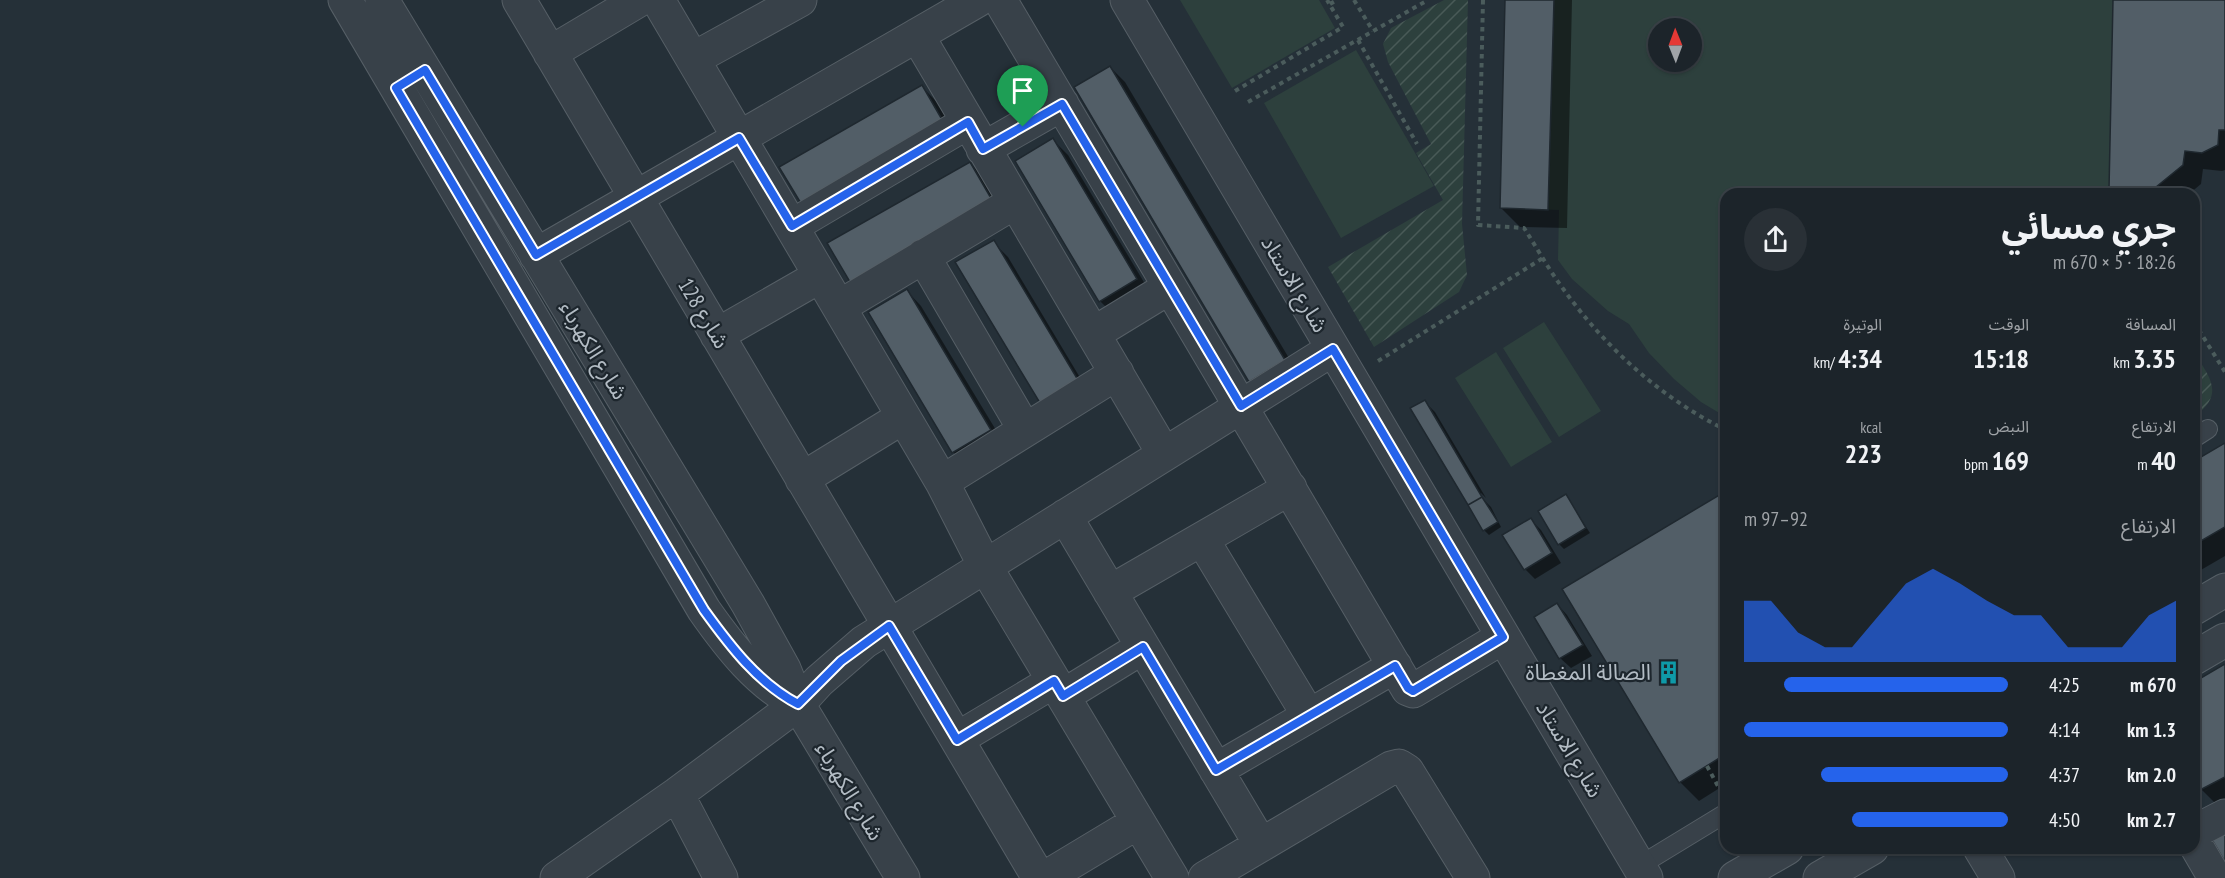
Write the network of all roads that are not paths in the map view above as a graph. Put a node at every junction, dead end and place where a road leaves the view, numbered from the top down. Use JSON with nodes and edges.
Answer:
{"nodes":[{"id":1,"x":345,"y":0,"type":"edge"},
{"id":2,"x":382,"y":0,"type":"edge"},
{"id":3,"x":519,"y":0,"type":"edge"},
{"id":4,"x":639,"y":0,"type":"edge"},
{"id":5,"x":658,"y":0,"type":"edge"},
{"id":6,"x":1000,"y":0,"type":"edge"},
{"id":7,"x":1126,"y":0,"type":"edge"},
{"id":8,"x":968,"y":2,"type":"edge"},
{"id":9,"x":783,"y":4,"type":"edge"},
{"id":10,"x":916,"y":36,"type":"junction"},
{"id":11,"x":550,"y":53,"type":"junction"},
{"id":12,"x":693,"y":59,"type":"junction"},
{"id":13,"x":425,"y":70,"type":"junction"},
{"id":14,"x":396,"y":88,"type":"junction"},
{"id":15,"x":1062,"y":104,"type":"junction"},
{"id":16,"x":976,"y":136,"type":"junction"},
{"id":17,"x":739,"y":138,"type":"junction"},
{"id":18,"x":636,"y":197,"type":"junction"},
{"id":19,"x":1015,"y":202,"type":"junction"},
{"id":20,"x":792,"y":226,"type":"junction"},
{"id":21,"x":536,"y":255,"type":"junction"},
{"id":22,"x":923,"y":256,"type":"junction"},
{"id":23,"x":820,"y":276,"type":"junction"},
{"id":24,"x":1170,"y":287,"type":"junction"},
{"id":25,"x":839,"y":307,"type":"junction"},
{"id":26,"x":1093,"y":334,"type":"junction"},
{"id":27,"x":717,"y":335,"type":"junction"},
{"id":28,"x":1333,"y":349,"type":"junction"},
{"id":29,"x":1117,"y":373,"type":"junction"},
{"id":30,"x":1241,"y":406,"type":"junction"},
{"id":31,"x":903,"y":417,"type":"junction"},
{"id":32,"x":1025,"y":430,"type":"junction"},
{"id":33,"x":1164,"y":454,"type":"junction"},
{"id":34,"x":802,"y":478,"type":"junction"},
{"id":35,"x":942,"y":482,"type":"junction"},
{"id":36,"x":1290,"y":488,"type":"junction"},
{"id":37,"x":1065,"y":516,"type":"junction"},
{"id":38,"x":1202,"y":539,"type":"junction"},
{"id":39,"x":985,"y":566,"type":"junction"},
{"id":40,"x":2225,"y":590,"type":"edge"},
{"id":41,"x":1110,"y":592,"type":"junction"},
{"id":42,"x":2200,"y":605,"type":"edge"},
{"id":43,"x":889,"y":626,"type":"junction"},
{"id":44,"x":1503,"y":637,"type":"junction"},
{"id":45,"x":2225,"y":640,"type":"edge"},
{"id":46,"x":1143,"y":647,"type":"junction"},
{"id":47,"x":2200,"y":655,"type":"edge"},
{"id":48,"x":1395,"y":666,"type":"junction"},
{"id":49,"x":1058,"y":688,"type":"junction"},
{"id":50,"x":798,"y":704,"type":"junction"},
{"id":51,"x":1309,"y":716,"type":"junction"},
{"id":52,"x":957,"y":740,"type":"junction"},
{"id":53,"x":1216,"y":770,"type":"junction"},
{"id":54,"x":677,"y":794,"type":"junction"},
{"id":55,"x":2225,"y":816,"type":"edge"},
{"id":56,"x":1720,"y":817,"type":"edge"},
{"id":57,"x":1138,"y":822,"type":"junction"},
{"id":58,"x":2200,"y":829,"type":"edge"},
{"id":59,"x":1261,"y":845,"type":"junction"},
{"id":60,"x":2200,"y":852,"type":"edge"},
{"id":61,"x":1777,"y":854,"type":"edge"},
{"id":62,"x":1862,"y":854,"type":"edge"},
{"id":63,"x":1984,"y":854,"type":"edge"},
{"id":64,"x":1642,"y":872,"type":"edge"},
{"id":65,"x":557,"y":878,"type":"edge"},
{"id":66,"x":722,"y":878,"type":"edge"},
{"id":67,"x":903,"y":878,"type":"edge"},
{"id":68,"x":1039,"y":878,"type":"edge"},
{"id":69,"x":1045,"y":878,"type":"edge"},
{"id":70,"x":1172,"y":878,"type":"edge"},
{"id":71,"x":1205,"y":878,"type":"edge"},
{"id":72,"x":1473,"y":878,"type":"edge"},
{"id":73,"x":1735,"y":878,"type":"edge"},
{"id":74,"x":1821,"y":878,"type":"edge"},
{"id":75,"x":1998,"y":878,"type":"edge"},
{"id":76,"x":2215,"y":878,"type":"edge"}],
"edges":[{"from":1,"to":14,"type":"street","name":"شارع الكهرباء"},
{"from":2,"to":13,"type":"street","name":"شارع الكهرباء"},
{"from":3,"to":11,"type":"street","name":"شارع 128"},
{"from":4,"to":11,"type":"street"},
{"from":5,"to":12,"type":"street"},
{"from":6,"to":15,"type":"street"},
{"from":7,"to":28,"type":"street","name":"شارع الاستاد"},
{"from":8,"to":10,"type":"street"},
{"from":9,"to":12,"type":"street"},
{"from":10,"to":16,"type":"street"},
{"from":10,"to":17,"type":"street"},
{"from":11,"to":18,"type":"street","name":"شارع 128"},
{"from":12,"to":17,"type":"street"},
{"from":13,"to":14,"type":"street"},
{"from":13,"to":21,"type":"street","name":"شارع الكهرباء"},
{"from":14,"to":50,"type":"street","name":"شارع الكهرباء"},
{"from":15,"to":16,"type":"street"},
{"from":15,"to":24,"type":"street"},
{"from":16,"to":19,"type":"street"},
{"from":16,"to":20,"type":"street"},
{"from":17,"to":18,"type":"street"},
{"from":17,"to":20,"type":"street"},
{"from":18,"to":21,"type":"street"},
{"from":18,"to":27,"type":"street","name":"شارع 128"},
{"from":19,"to":22,"type":"street"},
{"from":19,"to":26,"type":"street"},
{"from":20,"to":23,"type":"street"},
{"from":21,"to":50,"type":"street","name":"شارع الكهرباء"},
{"from":22,"to":25,"type":"street"},
{"from":22,"to":32,"type":"street"},
{"from":23,"to":25,"type":"street"},
{"from":23,"to":27,"type":"street"},
{"from":24,"to":26,"type":"street"},
{"from":24,"to":30,"type":"street"},
{"from":25,"to":31,"type":"street"},
{"from":26,"to":29,"type":"street"},
{"from":27,"to":34,"type":"street","name":"شارع 128"},
{"from":28,"to":30,"type":"street"},
{"from":28,"to":44,"type":"street","name":"شارع الاستاد"},
{"from":29,"to":32,"type":"street"},
{"from":29,"to":33,"type":"street"},
{"from":30,"to":33,"type":"street"},
{"from":30,"to":36,"type":"street"},
{"from":31,"to":34,"type":"street"},
{"from":31,"to":35,"type":"street"},
{"from":32,"to":35,"type":"street"},
{"from":33,"to":37,"type":"street"},
{"from":34,"to":43,"type":"street","name":"شارع 128"},
{"from":35,"to":39,"type":"street"},
{"from":36,"to":38,"type":"street"},
{"from":36,"to":48,"type":"street"},
{"from":37,"to":39,"type":"street"},
{"from":37,"to":41,"type":"street"},
{"from":38,"to":41,"type":"street"},
{"from":38,"to":51,"type":"street"},
{"from":39,"to":43,"type":"street"},
{"from":39,"to":49,"type":"street"},
{"from":40,"to":42,"type":"street"},
{"from":41,"to":46,"type":"street"},
{"from":43,"to":50,"type":"street"},
{"from":43,"to":52,"type":"street","name":"شارع 128"},
{"from":44,"to":48,"type":"street"},
{"from":44,"to":64,"type":"street","name":"شارع الاستاد"},
{"from":45,"to":47,"type":"street"},
{"from":46,"to":49,"type":"street"},
{"from":46,"to":53,"type":"street"},
{"from":48,"to":51,"type":"street"},
{"from":49,"to":52,"type":"street"},
{"from":49,"to":57,"type":"street"},
{"from":50,"to":54,"type":"street"},
{"from":50,"to":67,"type":"street","name":"شارع الكهرباء"},
{"from":51,"to":53,"type":"street"},
{"from":52,"to":68,"type":"street","name":"شارع 128"},
{"from":53,"to":59,"type":"street"},
{"from":54,"to":65,"type":"street"},
{"from":54,"to":66,"type":"street"},
{"from":55,"to":58,"type":"street"},
{"from":56,"to":64,"type":"lane"},
{"from":57,"to":69,"type":"street"},
{"from":57,"to":70,"type":"street"},
{"from":59,"to":71,"type":"street"},
{"from":59,"to":72,"type":"street"},
{"from":60,"to":76,"type":"street"},
{"from":61,"to":73,"type":"street"},
{"from":62,"to":74,"type":"street"},
{"from":63,"to":75,"type":"street"}]}
